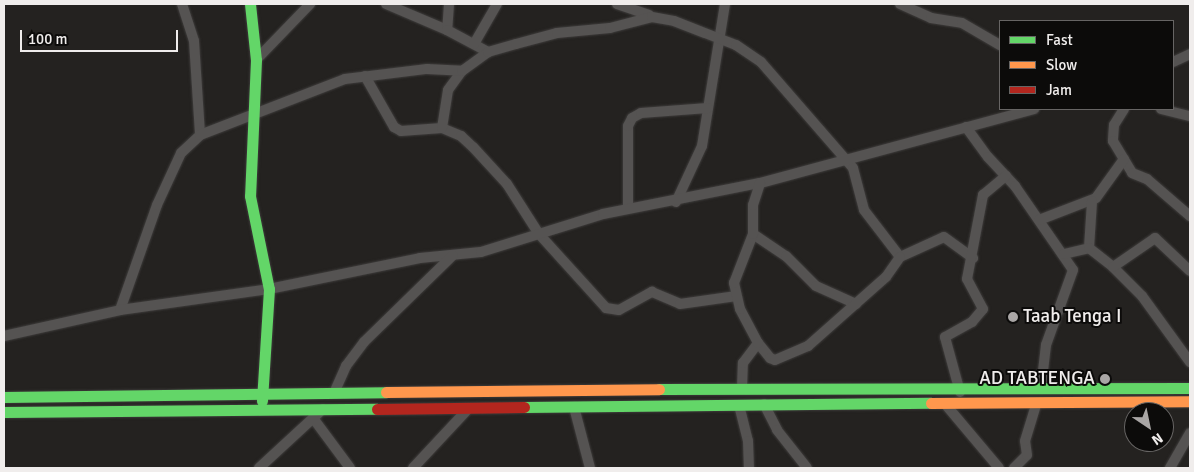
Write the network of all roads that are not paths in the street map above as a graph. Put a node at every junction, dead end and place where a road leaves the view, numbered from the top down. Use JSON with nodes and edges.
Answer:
{"nodes":[{"id":1,"x":182,"y":4,"type":"edge"},
{"id":2,"x":250,"y":4,"type":"edge"},
{"id":3,"x":310,"y":4,"type":"edge"},
{"id":4,"x":386,"y":4,"type":"edge"},
{"id":5,"x":448,"y":4,"type":"edge"},
{"id":6,"x":497,"y":4,"type":"edge"},
{"id":7,"x":617,"y":4,"type":"edge"},
{"id":8,"x":725,"y":4,"type":"edge"},
{"id":9,"x":900,"y":4,"type":"edge"},
{"id":10,"x":652,"y":17,"type":"junction"},
{"id":11,"x":447,"y":30,"type":"junction"},
{"id":12,"x":718,"y":38,"type":"junction"},
{"id":13,"x":474,"y":44,"type":"junction"},
{"id":14,"x":999,"y":44,"type":"edge"},
{"id":15,"x":488,"y":52,"type":"junction"},
{"id":16,"x":1190,"y":54,"type":"edge"},
{"id":17,"x":256,"y":60,"type":"junction"},
{"id":18,"x":1174,"y":62,"type":"edge"},
{"id":19,"x":462,"y":71,"type":"junction"},
{"id":20,"x":365,"y":76,"type":"junction"},
{"id":21,"x":708,"y":108,"type":"junction"},
{"id":22,"x":1030,"y":110,"type":"edge"},
{"id":23,"x":1123,"y":110,"type":"edge"},
{"id":24,"x":1165,"y":110,"type":"edge"},
{"id":25,"x":252,"y":114,"type":"junction"},
{"id":26,"x":1190,"y":116,"type":"edge"},
{"id":27,"x":442,"y":128,"type":"junction"},
{"id":28,"x":966,"y":128,"type":"junction"},
{"id":29,"x":200,"y":135,"type":"junction"},
{"id":30,"x":845,"y":158,"type":"junction"},
{"id":31,"x":1124,"y":159,"type":"junction"},
{"id":32,"x":1006,"y":176,"type":"junction"},
{"id":33,"x":760,"y":183,"type":"junction"},
{"id":34,"x":1092,"y":201,"type":"junction"},
{"id":35,"x":676,"y":202,"type":"junction"},
{"id":36,"x":628,"y":208,"type":"junction"},
{"id":37,"x":1190,"y":216,"type":"edge"},
{"id":38,"x":1039,"y":220,"type":"junction"},
{"id":39,"x":539,"y":234,"type":"junction"},
{"id":40,"x":753,"y":234,"type":"junction"},
{"id":41,"x":1089,"y":248,"type":"junction"},
{"id":42,"x":1064,"y":254,"type":"junction"},
{"id":43,"x":453,"y":255,"type":"junction"},
{"id":44,"x":900,"y":257,"type":"junction"},
{"id":45,"x":973,"y":258,"type":"junction"},
{"id":46,"x":1113,"y":267,"type":"junction"},
{"id":47,"x":1190,"y":271,"type":"edge"},
{"id":48,"x":269,"y":289,"type":"junction"},
{"id":49,"x":736,"y":296,"type":"junction"},
{"id":50,"x":856,"y":304,"type":"junction"},
{"id":51,"x":120,"y":310,"type":"junction"},
{"id":52,"x":4,"y":336,"type":"edge"},
{"id":53,"x":758,"y":344,"type":"junction"},
{"id":54,"x":1190,"y":362,"type":"edge"},
{"id":55,"x":742,"y":388,"type":"junction"},
{"id":56,"x":958,"y":388,"type":"junction"},
{"id":57,"x":1041,"y":388,"type":"junction"},
{"id":58,"x":1190,"y":388,"type":"edge"},
{"id":59,"x":262,"y":392,"type":"junction"},
{"id":60,"x":334,"y":393,"type":"junction"},
{"id":61,"x":4,"y":397,"type":"edge"},
{"id":62,"x":1190,"y":401,"type":"edge"},
{"id":63,"x":764,"y":404,"type":"junction"},
{"id":64,"x":946,"y":405,"type":"junction"},
{"id":65,"x":963,"y":405,"type":"junction"},
{"id":66,"x":1036,"y":405,"type":"junction"},
{"id":67,"x":739,"y":406,"type":"junction"},
{"id":68,"x":574,"y":407,"type":"junction"},
{"id":69,"x":323,"y":409,"type":"junction"},
{"id":70,"x":262,"y":410,"type":"junction"},
{"id":71,"x":468,"y":410,"type":"junction"},
{"id":72,"x":4,"y":412,"type":"edge"},
{"id":73,"x":313,"y":418,"type":"junction"},
{"id":74,"x":1190,"y":434,"type":"edge"},
{"id":75,"x":259,"y":468,"type":"edge"},
{"id":76,"x":350,"y":468,"type":"edge"},
{"id":77,"x":413,"y":468,"type":"edge"},
{"id":78,"x":590,"y":468,"type":"edge"},
{"id":79,"x":749,"y":468,"type":"edge"},
{"id":80,"x":806,"y":468,"type":"edge"},
{"id":81,"x":1000,"y":468,"type":"edge"},
{"id":82,"x":1014,"y":468,"type":"edge"},
{"id":83,"x":1170,"y":468,"type":"edge"}],
"edges":[{"from":1,"to":29,"type":"street"},
{"from":2,"to":17,"type":"street"},
{"from":3,"to":17,"type":"street"},
{"from":4,"to":11,"type":"street"},
{"from":5,"to":11,"type":"street"},
{"from":6,"to":13,"type":"street"},
{"from":7,"to":10,"type":"street"},
{"from":8,"to":12,"type":"street"},
{"from":9,"to":14,"type":"street"},
{"from":10,"to":12,"type":"street"},
{"from":10,"to":15,"type":"street"},
{"from":11,"to":13,"type":"street"},
{"from":12,"to":21,"type":"street"},
{"from":12,"to":30,"type":"street"},
{"from":13,"to":15,"type":"street"},
{"from":15,"to":19,"type":"street"},
{"from":16,"to":18,"type":"street"},
{"from":17,"to":25,"type":"street"},
{"from":19,"to":20,"type":"street"},
{"from":19,"to":27,"type":"street"},
{"from":20,"to":25,"type":"street"},
{"from":20,"to":27,"type":"street"},
{"from":21,"to":35,"type":"street"},
{"from":21,"to":36,"type":"street"},
{"from":22,"to":28,"type":"street"},
{"from":23,"to":31,"type":"street"},
{"from":24,"to":26,"type":"street"},
{"from":25,"to":29,"type":"street"},
{"from":25,"to":48,"type":"street"},
{"from":27,"to":39,"type":"street"},
{"from":28,"to":30,"type":"street"},
{"from":28,"to":32,"type":"street"},
{"from":29,"to":51,"type":"street"},
{"from":30,"to":33,"type":"street"},
{"from":30,"to":44,"type":"street"},
{"from":31,"to":34,"type":"street"},
{"from":31,"to":37,"type":"street"},
{"from":32,"to":38,"type":"street"},
{"from":32,"to":45,"type":"street"},
{"from":33,"to":35,"type":"street"},
{"from":33,"to":40,"type":"street"},
{"from":34,"to":38,"type":"street"},
{"from":34,"to":41,"type":"street"},
{"from":35,"to":36,"type":"street"},
{"from":36,"to":39,"type":"street"},
{"from":38,"to":42,"type":"street"},
{"from":39,"to":43,"type":"street"},
{"from":39,"to":49,"type":"street"},
{"from":40,"to":49,"type":"street"},
{"from":40,"to":50,"type":"street"},
{"from":41,"to":42,"type":"street"},
{"from":41,"to":46,"type":"street"},
{"from":42,"to":57,"type":"street"},
{"from":43,"to":48,"type":"street"},
{"from":43,"to":60,"type":"street"},
{"from":44,"to":45,"type":"street"},
{"from":44,"to":50,"type":"street"},
{"from":45,"to":56,"type":"street"},
{"from":46,"to":47,"type":"street"},
{"from":46,"to":54,"type":"street"},
{"from":48,"to":51,"type":"street"},
{"from":48,"to":59,"type":"street"},
{"from":49,"to":53,"type":"street"},
{"from":50,"to":53,"type":"street"},
{"from":51,"to":52,"type":"street"},
{"from":53,"to":55,"type":"street"},
{"from":55,"to":56,"type":"street"},
{"from":55,"to":60,"type":"street"},
{"from":56,"to":57,"type":"street"},
{"from":56,"to":65,"type":"street"},
{"from":57,"to":58,"type":"street"},
{"from":59,"to":60,"type":"street"},
{"from":59,"to":61,"type":"street"},
{"from":59,"to":70,"type":"street"},
{"from":62,"to":66,"type":"street"},
{"from":63,"to":64,"type":"street"},
{"from":63,"to":67,"type":"street"},
{"from":63,"to":80,"type":"street"},
{"from":64,"to":65,"type":"street"},
{"from":64,"to":81,"type":"street"},
{"from":65,"to":66,"type":"street"},
{"from":66,"to":82,"type":"street"},
{"from":67,"to":68,"type":"street"},
{"from":67,"to":79,"type":"street"},
{"from":68,"to":71,"type":"street"},
{"from":68,"to":78,"type":"street"},
{"from":69,"to":70,"type":"street"},
{"from":69,"to":71,"type":"street"},
{"from":69,"to":73,"type":"street"},
{"from":70,"to":72,"type":"street"},
{"from":71,"to":77,"type":"street"},
{"from":73,"to":75,"type":"street"},
{"from":73,"to":76,"type":"street"},
{"from":74,"to":83,"type":"street"}]}
